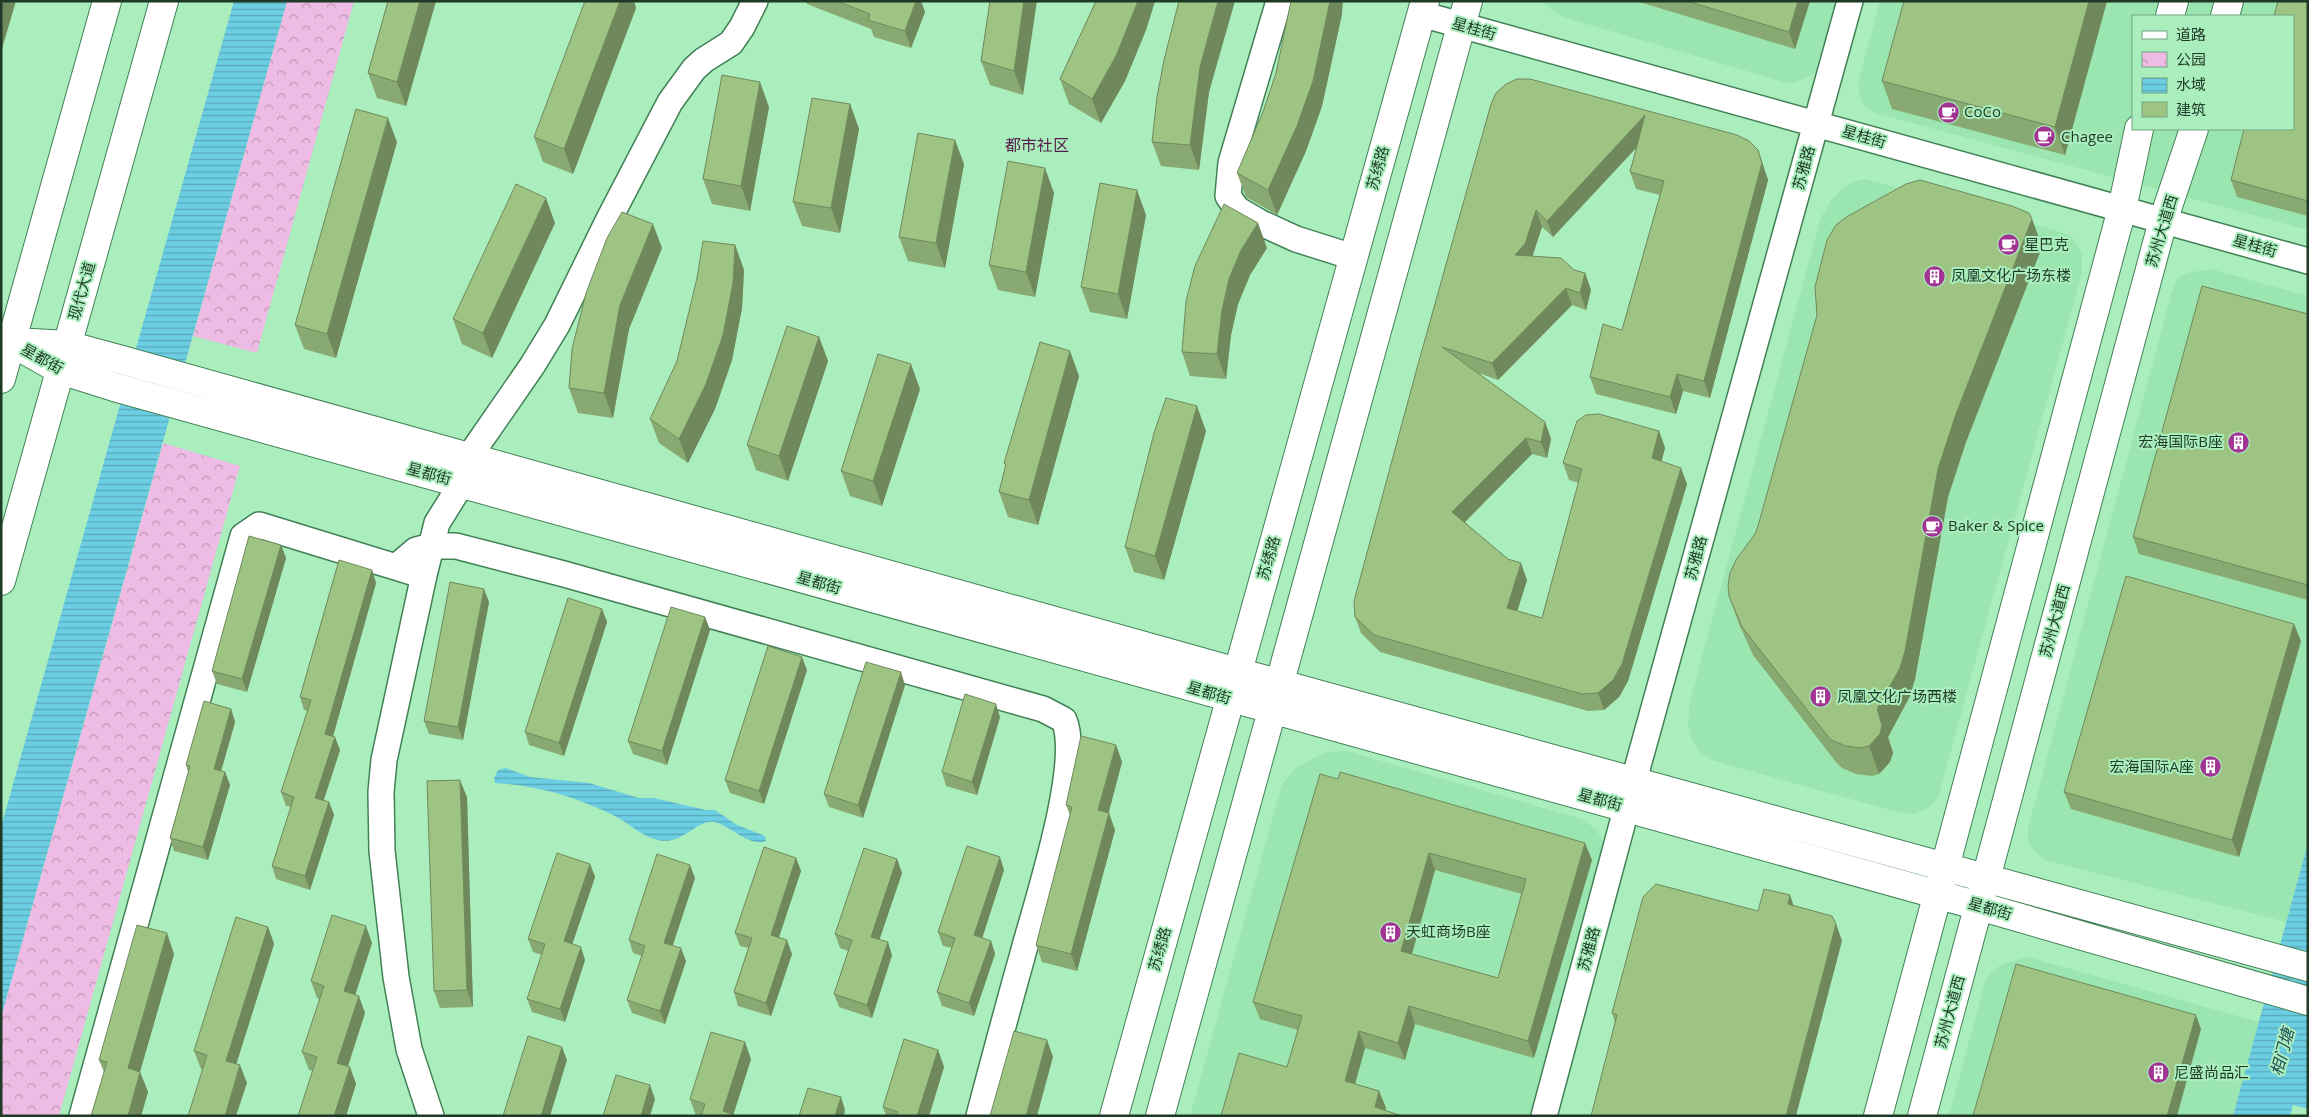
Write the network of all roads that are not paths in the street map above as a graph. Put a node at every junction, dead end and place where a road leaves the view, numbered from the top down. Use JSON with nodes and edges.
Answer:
{"nodes":[{"id":1,"x":107,"y":1,"type":"edge"},
{"id":2,"x":164,"y":1,"type":"edge"},
{"id":3,"x":755,"y":1,"type":"edge"},
{"id":4,"x":1279,"y":1,"type":"edge"},
{"id":5,"x":1850,"y":1,"type":"edge"},
{"id":6,"x":2174,"y":1,"type":"edge"},
{"id":7,"x":2229,"y":1,"type":"edge"},
{"id":8,"x":1423,"y":8,"type":"edge"},
{"id":9,"x":1465,"y":13,"type":"edge"},
{"id":10,"x":2170,"y":15,"type":"edge"},
{"id":11,"x":2225,"y":15,"type":"edge"},
{"id":12,"x":1816,"y":124,"type":"junction"},
{"id":13,"x":2139,"y":130,"type":"edge"},
{"id":14,"x":2194,"y":130,"type":"edge"},
{"id":15,"x":2122,"y":209,"type":"junction"},
{"id":16,"x":2163,"y":220,"type":"junction"},
{"id":17,"x":1353,"y":257,"type":"junction"},
{"id":18,"x":2308,"y":261,"type":"edge"},
{"id":19,"x":11,"y":342,"type":"junction"},
{"id":20,"x":63,"y":358,"type":"junction"},
{"id":21,"x":1,"y":379,"type":"edge"},
{"id":22,"x":469,"y":457,"type":"junction"},
{"id":23,"x":462,"y":483,"type":"junction"},
{"id":24,"x":431,"y":546,"type":"junction"},
{"id":25,"x":396,"y":567,"type":"junction"},
{"id":26,"x":424,"y":575,"type":"junction"},
{"id":27,"x":1,"y":581,"type":"edge"},
{"id":28,"x":1237,"y":672,"type":"junction"},
{"id":29,"x":1281,"y":683,"type":"junction"},
{"id":30,"x":1230,"y":699,"type":"junction"},
{"id":31,"x":1273,"y":711,"type":"junction"},
{"id":32,"x":1634,"y":780,"type":"junction"},
{"id":33,"x":1627,"y":808,"type":"junction"},
{"id":34,"x":1945,"y":866,"type":"junction"},
{"id":35,"x":1986,"y":878,"type":"junction"},
{"id":36,"x":1938,"y":895,"type":"junction"},
{"id":37,"x":1979,"y":906,"type":"junction"},
{"id":38,"x":2308,"y":967,"type":"edge"},
{"id":39,"x":2308,"y":1001,"type":"edge"},
{"id":40,"x":82,"y":1116,"type":"edge"},
{"id":41,"x":431,"y":1116,"type":"edge"},
{"id":42,"x":979,"y":1116,"type":"edge"},
{"id":43,"x":1114,"y":1116,"type":"edge"},
{"id":44,"x":1160,"y":1116,"type":"edge"},
{"id":45,"x":1544,"y":1116,"type":"edge"},
{"id":46,"x":1878,"y":1116,"type":"edge"},
{"id":47,"x":1922,"y":1116,"type":"edge"}],
"edges":[{"from":1,"to":19,"type":"main road"},
{"from":2,"to":20,"type":"main road","name":"现代大道"},
{"from":3,"to":22,"type":"street"},
{"from":4,"to":17,"type":"street"},
{"from":5,"to":12,"type":"street","name":"苏雅路"},
{"from":6,"to":10,"type":"main road"},
{"from":7,"to":11,"type":"main road"},
{"from":8,"to":9,"type":"street","name":"星桂街"},
{"from":8,"to":17,"type":"main road","name":"苏绣路"},
{"from":9,"to":12,"type":"street","name":"星桂街"},
{"from":9,"to":29,"type":"main road"},
{"from":12,"to":15,"type":"street","name":"星桂街"},
{"from":12,"to":32,"type":"street","name":"苏雅路"},
{"from":13,"to":15,"type":"main road"},
{"from":14,"to":16,"type":"main road","name":"苏州大道西"},
{"from":15,"to":16,"type":"street","name":"星桂街"},
{"from":15,"to":34,"type":"main road"},
{"from":16,"to":18,"type":"street","name":"星桂街"},
{"from":16,"to":35,"type":"main road","name":"苏州大道西"},
{"from":17,"to":28,"type":"main road","name":"苏绣路"},
{"from":19,"to":20,"type":"main road","name":"星都街"},
{"from":19,"to":21,"type":"main road"},
{"from":20,"to":22,"type":"main road","name":"星都街"},
{"from":20,"to":23,"type":"main road","name":"星都街"},
{"from":20,"to":27,"type":"main road","name":"现代大道"},
{"from":22,"to":23,"type":"street"},
{"from":22,"to":28,"type":"main road","name":"星都街"},
{"from":23,"to":24,"type":"street"},
{"from":23,"to":30,"type":"main road","name":"星都街"},
{"from":24,"to":25,"type":"street"},
{"from":24,"to":26,"type":"street"},
{"from":24,"to":42,"type":"street"},
{"from":25,"to":26,"type":"street"},
{"from":25,"to":40,"type":"street"},
{"from":26,"to":41,"type":"street"},
{"from":28,"to":29,"type":"main road","name":"星都街"},
{"from":28,"to":30,"type":"main road","name":"苏绣路"},
{"from":29,"to":31,"type":"main road"},
{"from":29,"to":32,"type":"main road","name":"星都街"},
{"from":30,"to":31,"type":"main road","name":"星都街"},
{"from":30,"to":43,"type":"main road","name":"苏绣路"},
{"from":31,"to":33,"type":"main road","name":"星都街"},
{"from":31,"to":44,"type":"main road"},
{"from":32,"to":33,"type":"street","name":"苏雅路"},
{"from":32,"to":34,"type":"main road","name":"星都街"},
{"from":33,"to":36,"type":"main road","name":"星都街"},
{"from":33,"to":45,"type":"street","name":"苏雅路"},
{"from":34,"to":35,"type":"main road","name":"星都街"},
{"from":34,"to":36,"type":"main road"},
{"from":35,"to":37,"type":"main road","name":"苏州大道西"},
{"from":35,"to":38,"type":"main road","name":"星都街"},
{"from":36,"to":37,"type":"main road","name":"星都街"},
{"from":36,"to":46,"type":"main road"},
{"from":37,"to":39,"type":"main road","name":"星都街"},
{"from":37,"to":47,"type":"main road","name":"苏州大道西"}]}
